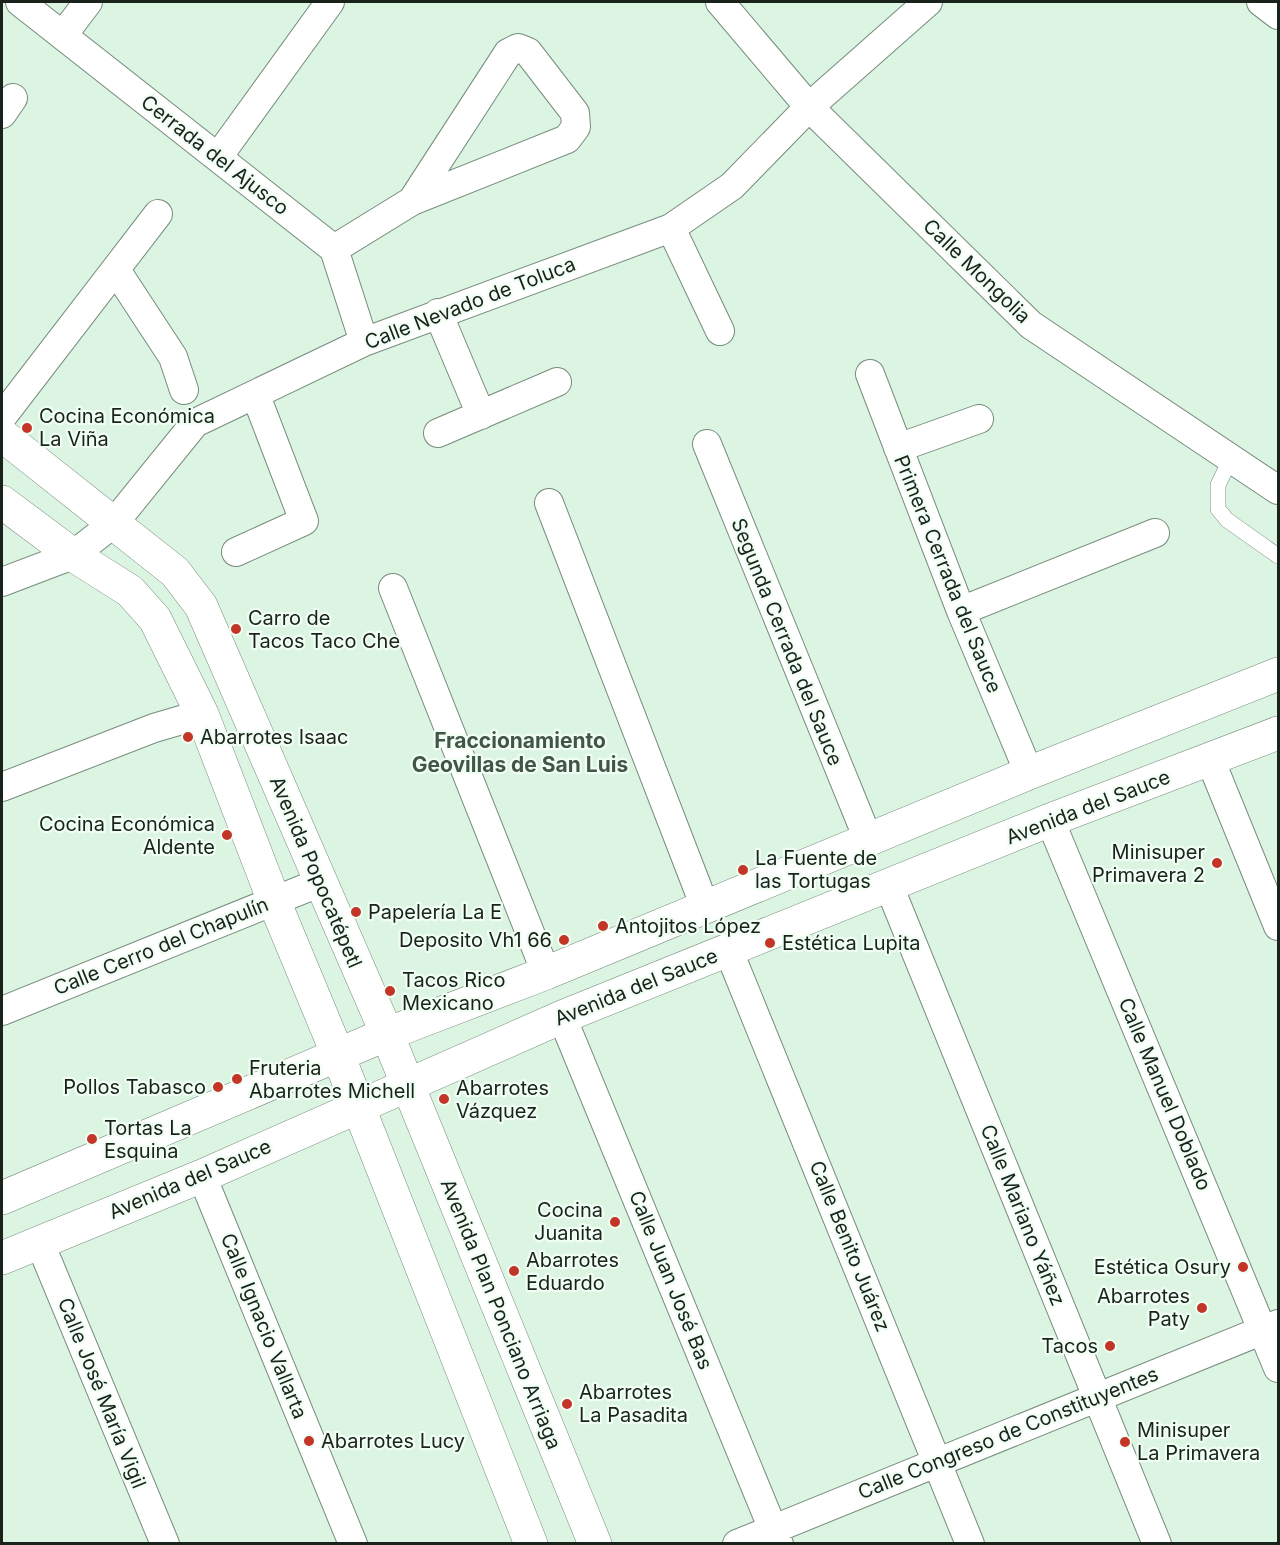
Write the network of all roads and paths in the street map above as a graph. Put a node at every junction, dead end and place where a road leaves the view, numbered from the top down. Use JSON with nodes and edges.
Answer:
{"nodes":[{"id":1,"x":20,"y":2,"type":"edge"},
{"id":2,"x":88,"y":2,"type":"edge"},
{"id":3,"x":330,"y":2,"type":"edge"},
{"id":4,"x":720,"y":2,"type":"edge"},
{"id":5,"x":928,"y":2,"type":"edge"},
{"id":6,"x":1261,"y":2,"type":"edge"},
{"id":7,"x":1278,"y":15,"type":"edge"},
{"id":8,"x":63,"y":35,"type":"junction"},
{"id":9,"x":809,"y":107,"type":"junction"},
{"id":10,"x":218,"y":157,"type":"junction"},
{"id":11,"x":412,"y":201,"type":"junction"},
{"id":12,"x":158,"y":214,"type":"dead end"},
{"id":13,"x":671,"y":228,"type":"junction"},
{"id":14,"x":334,"y":249,"type":"junction"},
{"id":15,"x":116,"y":270,"type":"junction"},
{"id":16,"x":438,"y":313,"type":"junction"},
{"id":17,"x":720,"y":330,"type":"dead end"},
{"id":18,"x":364,"y":342,"type":"junction"},
{"id":19,"x":870,"y":374,"type":"dead end"},
{"id":20,"x":557,"y":382,"type":"dead end"},
{"id":21,"x":184,"y":390,"type":"dead end"},
{"id":22,"x":256,"y":396,"type":"junction"},
{"id":23,"x":481,"y":415,"type":"junction"},
{"id":24,"x":2,"y":417,"type":"edge"},
{"id":25,"x":979,"y":419,"type":"dead end"},
{"id":26,"x":438,"y":433,"type":"dead end"},
{"id":27,"x":2,"y":435,"type":"edge"},
{"id":28,"x":707,"y":444,"type":"dead end"},
{"id":29,"x":898,"y":448,"type":"junction"},
{"id":30,"x":1231,"y":458,"type":"junction"},
{"id":31,"x":1278,"y":490,"type":"edge"},
{"id":32,"x":2,"y":502,"type":"edge"},
{"id":33,"x":549,"y":503,"type":"dead end"},
{"id":34,"x":114,"y":524,"type":"junction"},
{"id":35,"x":1155,"y":533,"type":"dead end"},
{"id":36,"x":236,"y":552,"type":"dead end"},
{"id":37,"x":73,"y":555,"type":"junction"},
{"id":38,"x":1278,"y":556,"type":"edge"},
{"id":39,"x":2,"y":582,"type":"edge"},
{"id":40,"x":393,"y":588,"type":"dead end"},
{"id":41,"x":961,"y":611,"type":"junction"},
{"id":42,"x":1278,"y":674,"type":"edge"},
{"id":43,"x":202,"y":714,"type":"junction"},
{"id":44,"x":1278,"y":733,"type":"edge"},
{"id":45,"x":1209,"y":759,"type":"junction"},
{"id":46,"x":1029,"y":773,"type":"junction"},
{"id":47,"x":2,"y":787,"type":"edge"},
{"id":48,"x":1050,"y":820,"type":"junction"},
{"id":49,"x":868,"y":839,"type":"junction"},
{"id":50,"x":321,"y":882,"type":"junction"},
{"id":51,"x":889,"y":886,"type":"junction"},
{"id":52,"x":274,"y":901,"type":"junction"},
{"id":53,"x":705,"y":907,"type":"junction"},
{"id":54,"x":1278,"y":926,"type":"edge"},
{"id":55,"x":728,"y":949,"type":"junction"},
{"id":56,"x":546,"y":973,"type":"junction"},
{"id":57,"x":2,"y":1011,"type":"edge"},
{"id":58,"x":562,"y":1017,"type":"junction"},
{"id":59,"x":387,"y":1034,"type":"junction"},
{"id":60,"x":338,"y":1055,"type":"junction"},
{"id":61,"x":406,"y":1084,"type":"junction"},
{"id":62,"x":357,"y":1105,"type":"junction"},
{"id":63,"x":202,"y":1176,"type":"junction"},
{"id":64,"x":2,"y":1198,"type":"edge"},
{"id":65,"x":40,"y":1243,"type":"junction"},
{"id":66,"x":2,"y":1258,"type":"edge"},
{"id":67,"x":1271,"y":1327,"type":"edge"},
{"id":68,"x":1278,"y":1368,"type":"edge"},
{"id":69,"x":1097,"y":1396,"type":"junction"},
{"id":70,"x":939,"y":1462,"type":"junction"},
{"id":71,"x":776,"y":1536,"type":"edge"},
{"id":72,"x":165,"y":1544,"type":"edge"},
{"id":73,"x":353,"y":1544,"type":"edge"},
{"id":74,"x":531,"y":1544,"type":"edge"},
{"id":75,"x":595,"y":1544,"type":"edge"},
{"id":76,"x":737,"y":1544,"type":"edge"},
{"id":77,"x":970,"y":1544,"type":"edge"},
{"id":78,"x":1156,"y":1544,"type":"edge"}],
"edges":[{"from":1,"to":8,"type":"street","name":"Cerrada del Ajusco"},
{"from":2,"to":8,"type":"street"},
{"from":3,"to":10,"type":"street"},
{"from":4,"to":9,"type":"street","name":"Calle Mongolia"},
{"from":5,"to":9,"type":"street","name":"Calle Nevado de Toluca"},
{"from":6,"to":7,"type":"street"},
{"from":8,"to":10,"type":"street","name":"Cerrada del Ajusco"},
{"from":9,"to":13,"type":"street","name":"Calle Nevado de Toluca"},
{"from":9,"to":30,"type":"street","name":"Calle Mongolia"},
{"from":10,"to":14,"type":"street","name":"Cerrada del Ajusco"},
{"from":11,"to":11,"type":"street"},
{"from":11,"to":14,"type":"street"},
{"from":12,"to":15,"type":"street"},
{"from":13,"to":16,"type":"street","name":"Calle Nevado de Toluca"},
{"from":13,"to":17,"type":"street"},
{"from":14,"to":18,"type":"street"},
{"from":15,"to":21,"type":"street"},
{"from":15,"to":24,"type":"street"},
{"from":16,"to":18,"type":"street","name":"Calle Nevado de Toluca"},
{"from":16,"to":23,"type":"street"},
{"from":18,"to":22,"type":"street","name":"Calle Nevado de Toluca"},
{"from":19,"to":29,"type":"street","name":"Primera Cerrada del Sauce"},
{"from":20,"to":23,"type":"street"},
{"from":22,"to":34,"type":"street","name":"Calle Nevado de Toluca"},
{"from":22,"to":36,"type":"street"},
{"from":23,"to":26,"type":"street"},
{"from":25,"to":29,"type":"street"},
{"from":27,"to":34,"type":"main road","name":"Avenida Popocatépetl"},
{"from":28,"to":49,"type":"street","name":"Segunda Cerrada del Sauce"},
{"from":29,"to":41,"type":"street","name":"Primera Cerrada del Sauce"},
{"from":30,"to":31,"type":"street","name":"Calle Mongolia"},
{"from":30,"to":38,"type":"lane"},
{"from":32,"to":37,"type":"main road"},
{"from":33,"to":53,"type":"street"},
{"from":34,"to":37,"type":"street","name":"Calle Nevado de Toluca"},
{"from":34,"to":50,"type":"main road","name":"Avenida Popocatépetl"},
{"from":35,"to":41,"type":"street"},
{"from":37,"to":39,"type":"street","name":"Calle Nevado de Toluca"},
{"from":37,"to":43,"type":"main road"},
{"from":40,"to":56,"type":"street"},
{"from":41,"to":46,"type":"street","name":"Primera Cerrada del Sauce"},
{"from":42,"to":46,"type":"main road"},
{"from":43,"to":47,"type":"street"},
{"from":43,"to":52,"type":"main road"},
{"from":44,"to":45,"type":"main road","name":"Avenida del Sauce"},
{"from":45,"to":48,"type":"main road","name":"Avenida del Sauce"},
{"from":45,"to":54,"type":"street"},
{"from":46,"to":49,"type":"main road"},
{"from":48,"to":51,"type":"main road","name":"Avenida del Sauce"},
{"from":48,"to":67,"type":"street","name":"Calle Manuel Doblado"},
{"from":49,"to":53,"type":"main road"},
{"from":50,"to":52,"type":"street","name":"Calle Cerro del Chapulín"},
{"from":50,"to":59,"type":"main road","name":"Avenida Popocatépetl"},
{"from":51,"to":55,"type":"main road","name":"Avenida del Sauce"},
{"from":51,"to":69,"type":"street","name":"Calle Mariano Yáñez"},
{"from":52,"to":57,"type":"street","name":"Calle Cerro del Chapulín"},
{"from":52,"to":60,"type":"main road"},
{"from":53,"to":56,"type":"main road"},
{"from":55,"to":58,"type":"main road","name":"Avenida del Sauce"},
{"from":55,"to":70,"type":"street","name":"Calle Benito Juárez"},
{"from":56,"to":59,"type":"main road"},
{"from":58,"to":61,"type":"main road","name":"Avenida del Sauce"},
{"from":58,"to":71,"type":"street","name":"Calle Juan José Bas"},
{"from":59,"to":60,"type":"main road"},
{"from":59,"to":61,"type":"main road","name":"Avenida Popocatépetl"},
{"from":60,"to":62,"type":"main road"},
{"from":60,"to":64,"type":"main road"},
{"from":61,"to":62,"type":"main road","name":"Avenida del Sauce"},
{"from":61,"to":75,"type":"main road","name":"Avenida Plan Ponciano Arriaga"},
{"from":62,"to":63,"type":"main road","name":"Avenida del Sauce"},
{"from":62,"to":74,"type":"main road"},
{"from":63,"to":65,"type":"main road","name":"Avenida del Sauce"},
{"from":63,"to":73,"type":"street","name":"Calle Ignacio Vallarta"},
{"from":65,"to":66,"type":"main road","name":"Avenida del Sauce"},
{"from":65,"to":72,"type":"street","name":"Calle José María Vigil"},
{"from":67,"to":68,"type":"street","name":"Calle Manuel Doblado"},
{"from":67,"to":69,"type":"street","name":"Calle Congreso de Constituyentes"},
{"from":69,"to":70,"type":"street","name":"Calle Congreso de Constituyentes"},
{"from":69,"to":78,"type":"street","name":"Calle Mariano Yáñez"},
{"from":70,"to":71,"type":"street","name":"Calle Congreso de Constituyentes"},
{"from":70,"to":77,"type":"street","name":"Calle Benito Juárez"},
{"from":71,"to":76,"type":"street","name":"Calle Congreso de Constituyentes"}]}
